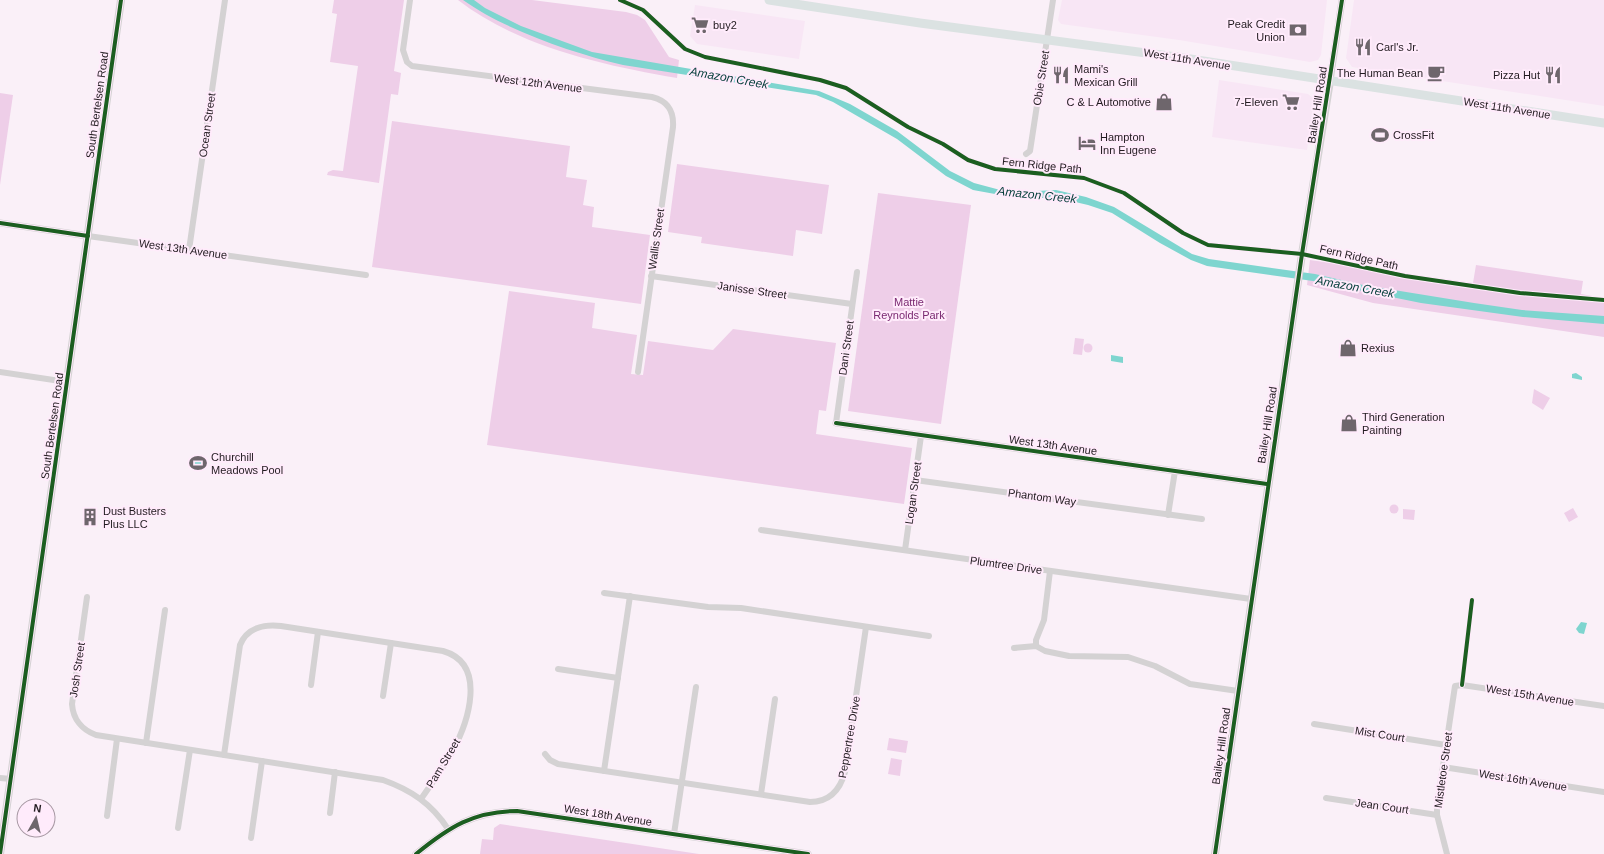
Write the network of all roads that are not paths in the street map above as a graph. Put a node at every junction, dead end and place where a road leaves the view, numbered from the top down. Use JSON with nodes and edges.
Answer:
{"nodes":[{"id":1,"x":121,"y":0,"type":"edge"},
{"id":2,"x":225,"y":0,"type":"edge"},
{"id":3,"x":410,"y":0,"type":"edge"},
{"id":4,"x":769,"y":0,"type":"edge"},
{"id":5,"x":1053,"y":0,"type":"edge"},
{"id":6,"x":1342,"y":0,"type":"edge"},
{"id":7,"x":1047,"y":39,"type":"junction"},
{"id":8,"x":1330,"y":82,"type":"junction"},
{"id":9,"x":669,"y":106,"type":"joint"},
{"id":10,"x":1604,"y":123,"type":"edge"},
{"id":11,"x":1026,"y":154,"type":"dead end"},
{"id":12,"x":0,"y":223,"type":"edge"},
{"id":13,"x":88,"y":236,"type":"junction"},
{"id":14,"x":189,"y":250,"type":"junction"},
{"id":15,"x":857,"y":272,"type":"dead end"},
{"id":16,"x":366,"y":275,"type":"dead end"},
{"id":17,"x":651,"y":276,"type":"junction"},
{"id":18,"x":852,"y":304,"type":"junction"},
{"id":19,"x":0,"y":372,"type":"edge"},
{"id":20,"x":638,"y":372,"type":"dead end"},
{"id":21,"x":67,"y":382,"type":"junction"},
{"id":22,"x":836,"y":424,"type":"joint"},
{"id":23,"x":921,"y":436,"type":"junction"},
{"id":24,"x":1175,"y":472,"type":"junction"},
{"id":25,"x":915,"y":480,"type":"junction"},
{"id":26,"x":1268,"y":484,"type":"junction"},
{"id":27,"x":1168,"y":515,"type":"junction"},
{"id":28,"x":1202,"y":520,"type":"dead end"},
{"id":29,"x":761,"y":530,"type":"dead end"},
{"id":30,"x":905,"y":550,"type":"junction"},
{"id":31,"x":1050,"y":571,"type":"junction"},
{"id":32,"x":604,"y":593,"type":"dead end"},
{"id":33,"x":630,"y":596,"type":"junction"},
{"id":34,"x":87,"y":597,"type":"dead end"},
{"id":35,"x":1251,"y":599,"type":"junction"},
{"id":36,"x":165,"y":610,"type":"dead end"},
{"id":37,"x":866,"y":627,"type":"junction"},
{"id":38,"x":318,"y":632,"type":"junction"},
{"id":39,"x":929,"y":636,"type":"dead end"},
{"id":40,"x":391,"y":643,"type":"junction"},
{"id":41,"x":1036,"y":646,"type":"junction"},
{"id":42,"x":1014,"y":648,"type":"dead end"},
{"id":43,"x":558,"y":669,"type":"dead end"},
{"id":44,"x":618,"y":678,"type":"junction"},
{"id":45,"x":311,"y":685,"type":"dead end"},
{"id":46,"x":1456,"y":686,"type":"joint"},
{"id":47,"x":696,"y":687,"type":"dead end"},
{"id":48,"x":1238,"y":691,"type":"junction"},
{"id":49,"x":383,"y":696,"type":"dead end"},
{"id":50,"x":775,"y":699,"type":"dead end"},
{"id":51,"x":1604,"y":706,"type":"edge"},
{"id":52,"x":1314,"y":724,"type":"dead end"},
{"id":53,"x":117,"y":739,"type":"junction"},
{"id":54,"x":146,"y":743,"type":"junction"},
{"id":55,"x":1446,"y":744,"type":"junction"},
{"id":56,"x":190,"y":750,"type":"junction"},
{"id":57,"x":544,"y":754,"type":"dead end"},
{"id":58,"x":224,"y":755,"type":"junction"},
{"id":59,"x":262,"y":761,"type":"junction"},
{"id":60,"x":1443,"y":767,"type":"junction"},
{"id":61,"x":604,"y":771,"type":"junction"},
{"id":62,"x":335,"y":772,"type":"junction"},
{"id":63,"x":0,"y":778,"type":"edge"},
{"id":64,"x":11,"y":779,"type":"junction"},
{"id":65,"x":682,"y":783,"type":"junction"},
{"id":66,"x":1604,"y":792,"type":"edge"},
{"id":67,"x":760,"y":794,"type":"junction"},
{"id":68,"x":1326,"y":798,"type":"dead end"},
{"id":69,"x":421,"y":799,"type":"junction"},
{"id":70,"x":330,"y":813,"type":"dead end"},
{"id":71,"x":1437,"y":815,"type":"junction"},
{"id":72,"x":107,"y":816,"type":"dead end"},
{"id":73,"x":178,"y":828,"type":"dead end"},
{"id":74,"x":448,"y":829,"type":"junction"},
{"id":75,"x":674,"y":834,"type":"junction"},
{"id":76,"x":251,"y":838,"type":"dead end"},
{"id":77,"x":0,"y":851,"type":"edge"},
{"id":78,"x":416,"y":854,"type":"edge"},
{"id":79,"x":808,"y":854,"type":"edge"},
{"id":80,"x":1214,"y":854,"type":"edge"},
{"id":81,"x":1447,"y":854,"type":"edge"}],
"edges":[{"from":1,"to":13,"type":"main road","name":"South Bertelsen Road"},
{"from":2,"to":14,"type":"street","name":"Ocean Street"},
{"from":3,"to":9,"type":"street","name":"West 12th Avenue"},
{"from":4,"to":7,"type":"main road","name":"West 11th Avenue"},
{"from":5,"to":7,"type":"street","name":"Obie Street"},
{"from":6,"to":8,"type":"street","name":"Bailey Hill Road"},
{"from":7,"to":8,"type":"main road","name":"West 11th Avenue"},
{"from":7,"to":11,"type":"street","name":"Obie Street"},
{"from":8,"to":10,"type":"main road","name":"West 11th Avenue"},
{"from":8,"to":26,"type":"main road","name":"Bailey Hill Road"},
{"from":9,"to":17,"type":"street","name":"Wallis Street"},
{"from":12,"to":13,"type":"street","name":"West 13th Avenue"},
{"from":13,"to":14,"type":"street","name":"West 13th Avenue"},
{"from":13,"to":21,"type":"main road","name":"South Bertelsen Road"},
{"from":14,"to":16,"type":"street","name":"West 13th Avenue"},
{"from":15,"to":18,"type":"street","name":"Dani Street"},
{"from":17,"to":18,"type":"street","name":"Janisse Street"},
{"from":17,"to":20,"type":"street","name":"Wallis Street"},
{"from":18,"to":22,"type":"street","name":"Dani Street"},
{"from":19,"to":21,"type":"street"},
{"from":21,"to":64,"type":"main road","name":"South Bertelsen Road"},
{"from":22,"to":23,"type":"street","name":"West 13th Avenue"},
{"from":23,"to":24,"type":"street","name":"West 13th Avenue"},
{"from":23,"to":25,"type":"street","name":"Logan Street"},
{"from":24,"to":26,"type":"street","name":"West 13th Avenue"},
{"from":24,"to":27,"type":"street"},
{"from":25,"to":27,"type":"street","name":"Phantom Way"},
{"from":25,"to":30,"type":"street","name":"Logan Street"},
{"from":26,"to":35,"type":"main road","name":"Bailey Hill Road"},
{"from":27,"to":28,"type":"street","name":"Phantom Way"},
{"from":29,"to":30,"type":"street","name":"Plumtree Drive"},
{"from":30,"to":31,"type":"street","name":"Plumtree Drive"},
{"from":31,"to":35,"type":"street","name":"Plumtree Drive"},
{"from":31,"to":41,"type":"street"},
{"from":32,"to":33,"type":"street"},
{"from":33,"to":37,"type":"street"},
{"from":33,"to":44,"type":"street"},
{"from":34,"to":53,"type":"street","name":"Josh Street"},
{"from":35,"to":48,"type":"main road","name":"Bailey Hill Road"},
{"from":36,"to":54,"type":"street"},
{"from":37,"to":39,"type":"street"},
{"from":37,"to":67,"type":"street","name":"Peppertree Drive"},
{"from":38,"to":40,"type":"street","name":"Pam Street"},
{"from":38,"to":45,"type":"street"},
{"from":38,"to":58,"type":"street","name":"Pam Street"},
{"from":40,"to":49,"type":"street"},
{"from":40,"to":69,"type":"street","name":"Pam Street"},
{"from":41,"to":42,"type":"street"},
{"from":41,"to":48,"type":"street"},
{"from":43,"to":44,"type":"street"},
{"from":44,"to":61,"type":"street"},
{"from":46,"to":51,"type":"street","name":"West 15th Avenue"},
{"from":46,"to":55,"type":"street","name":"Mistletoe Street"},
{"from":47,"to":65,"type":"street"},
{"from":48,"to":80,"type":"main road","name":"Bailey Hill Road"},
{"from":50,"to":67,"type":"street"},
{"from":52,"to":55,"type":"street","name":"Mist Court"},
{"from":53,"to":54,"type":"street","name":"Josh Street"},
{"from":53,"to":72,"type":"street"},
{"from":54,"to":56,"type":"street","name":"Josh Street"},
{"from":55,"to":60,"type":"street","name":"Mistletoe Street"},
{"from":56,"to":58,"type":"street","name":"Josh Street"},
{"from":56,"to":73,"type":"street"},
{"from":57,"to":61,"type":"street","name":"Peppertree Drive"},
{"from":58,"to":59,"type":"street","name":"Josh Street"},
{"from":59,"to":62,"type":"street","name":"Josh Street"},
{"from":59,"to":76,"type":"street"},
{"from":60,"to":66,"type":"street","name":"West 16th Avenue"},
{"from":60,"to":71,"type":"street","name":"Mistletoe Street"},
{"from":61,"to":65,"type":"street","name":"Peppertree Drive"},
{"from":62,"to":69,"type":"street","name":"Josh Street"},
{"from":62,"to":70,"type":"street"},
{"from":63,"to":64,"type":"street"},
{"from":64,"to":77,"type":"main road","name":"South Bertelsen Road"},
{"from":65,"to":67,"type":"street","name":"Peppertree Drive"},
{"from":65,"to":75,"type":"street"},
{"from":68,"to":71,"type":"street","name":"Jean Court"},
{"from":69,"to":74,"type":"street","name":"Josh Street"},
{"from":71,"to":81,"type":"street","name":"Mistletoe Street"},
{"from":74,"to":75,"type":"street","name":"West 18th Avenue"},
{"from":74,"to":78,"type":"street","name":"West 18th Avenue"},
{"from":75,"to":79,"type":"street","name":"West 18th Avenue"}]}
